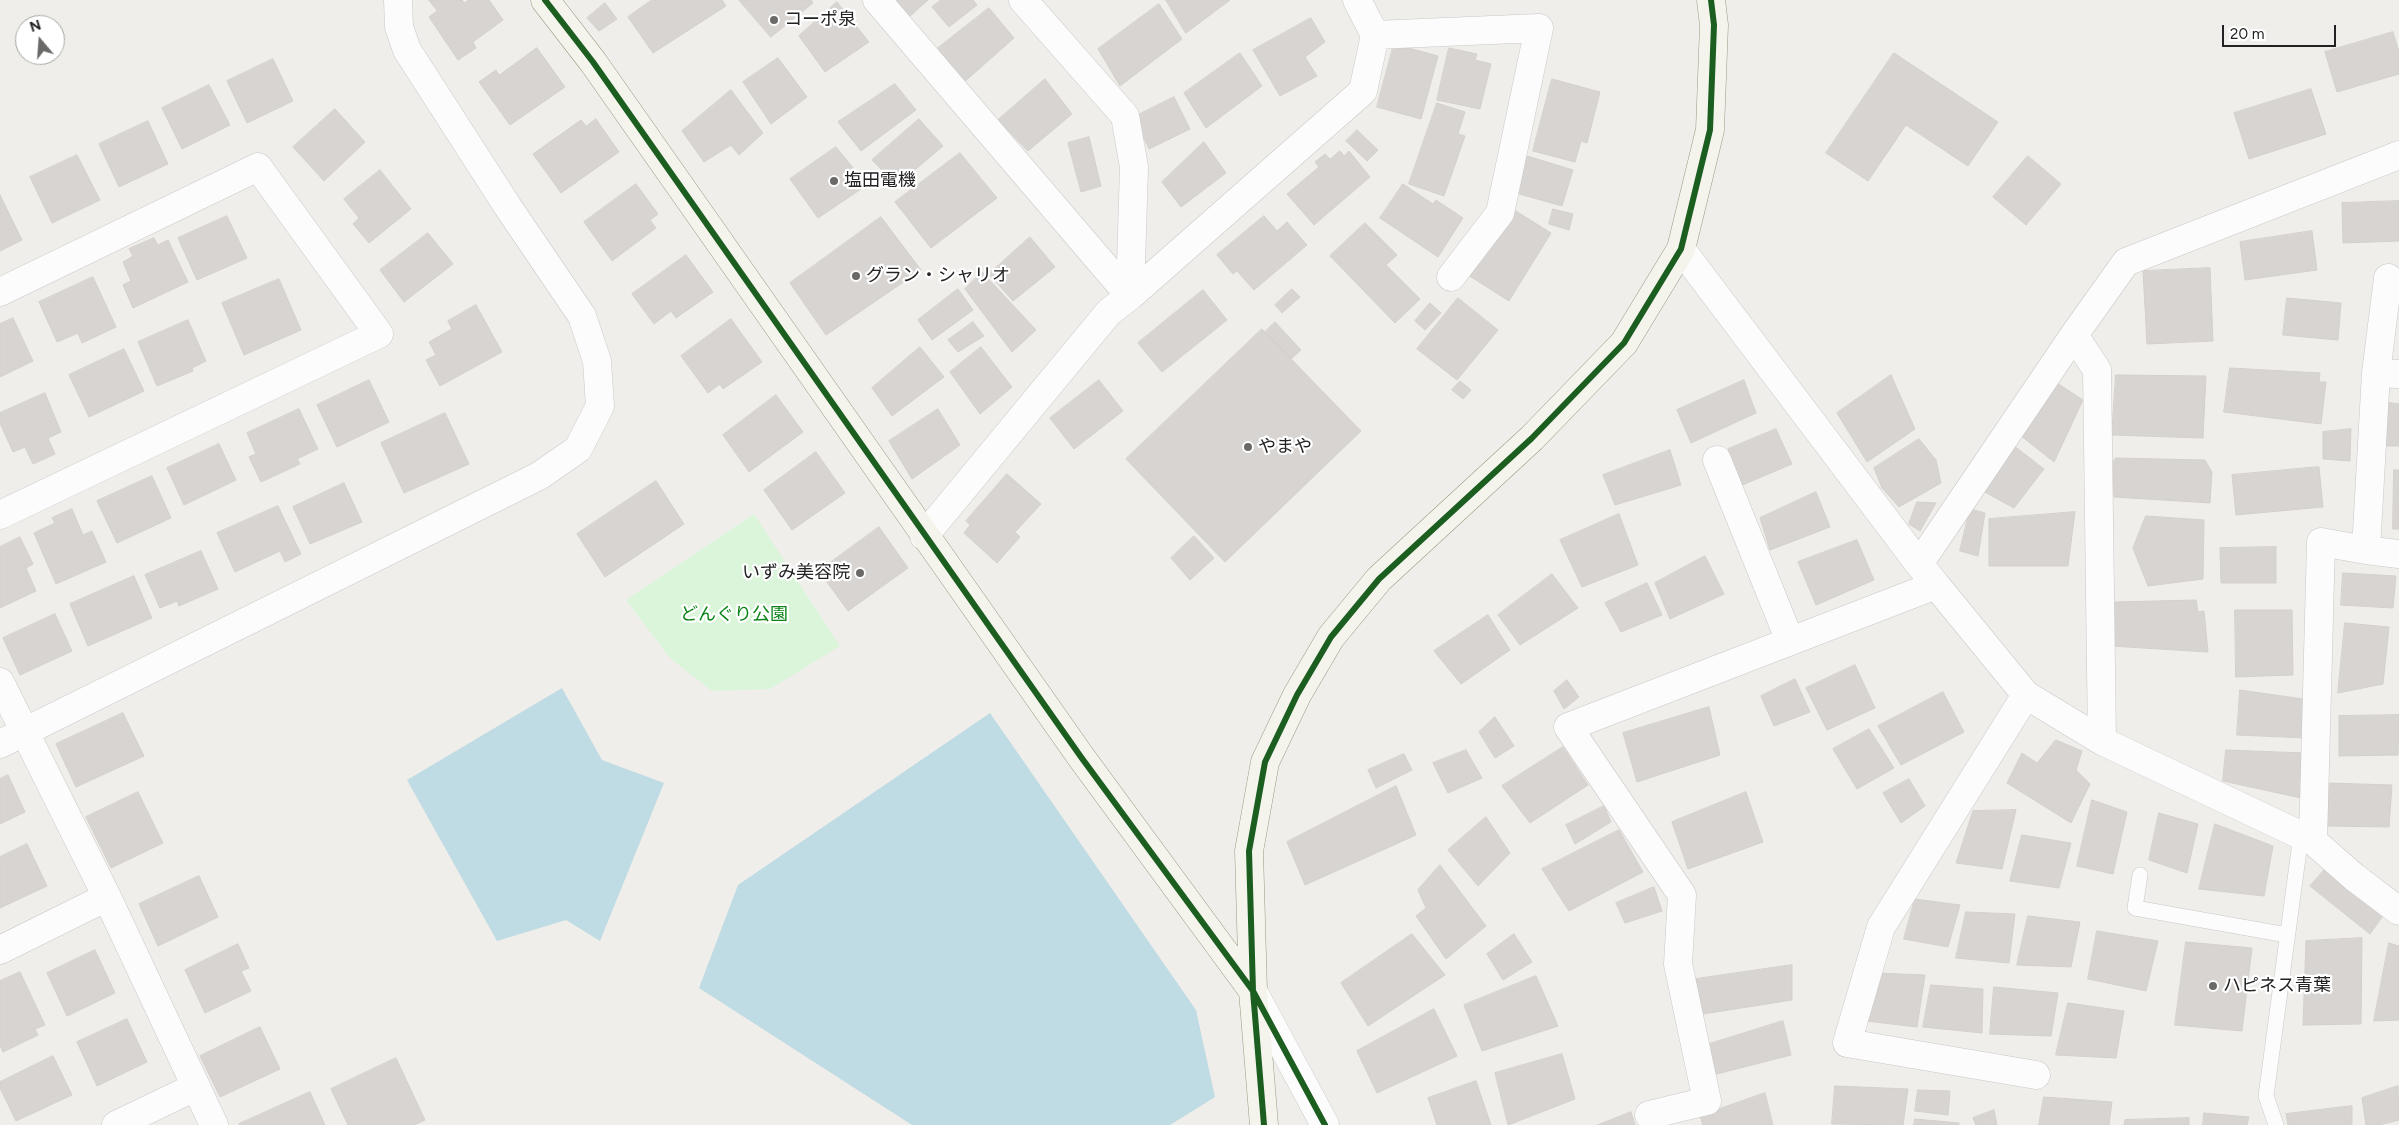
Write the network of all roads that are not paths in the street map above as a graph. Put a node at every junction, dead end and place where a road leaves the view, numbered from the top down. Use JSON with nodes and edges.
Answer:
{"nodes":[{"id":1,"x":398,"y":0,"type":"edge"},
{"id":2,"x":545,"y":0,"type":"edge"},
{"id":3,"x":877,"y":0,"type":"edge"},
{"id":4,"x":1023,"y":0,"type":"edge"},
{"id":5,"x":1358,"y":0,"type":"edge"},
{"id":6,"x":1711,"y":0,"type":"edge"},
{"id":7,"x":1375,"y":35,"type":"junction"},
{"id":8,"x":2399,"y":154,"type":"edge"},
{"id":9,"x":1681,"y":249,"type":"junction"},
{"id":10,"x":1451,"y":277,"type":"dead end"},
{"id":11,"x":2388,"y":278,"type":"dead end"},
{"id":12,"x":0,"y":292,"type":"edge"},
{"id":13,"x":1130,"y":296,"type":"junction"},
{"id":14,"x":2074,"y":335,"type":"junction"},
{"id":15,"x":2388,"y":374,"type":"edge"},
{"id":16,"x":1717,"y":460,"type":"dead end"},
{"id":17,"x":0,"y":515,"type":"edge"},
{"id":18,"x":924,"y":536,"type":"junction"},
{"id":19,"x":2366,"y":550,"type":"junction"},
{"id":20,"x":2399,"y":554,"type":"edge"},
{"id":21,"x":1927,"y":575,"type":"junction"},
{"id":22,"x":1790,"y":641,"type":"junction"},
{"id":23,"x":0,"y":682,"type":"edge"},
{"id":24,"x":2026,"y":696,"type":"junction"},
{"id":25,"x":12,"y":738,"type":"edge"},
{"id":26,"x":2102,"y":741,"type":"junction"},
{"id":27,"x":2307,"y":838,"type":"junction"},
{"id":28,"x":2140,"y":875,"type":"dead end"},
{"id":29,"x":107,"y":897,"type":"junction"},
{"id":30,"x":2399,"y":910,"type":"edge"},
{"id":31,"x":2287,"y":935,"type":"junction"},
{"id":32,"x":0,"y":950,"type":"edge"},
{"id":33,"x":1253,"y":991,"type":"junction"},
{"id":34,"x":2036,"y":1075,"type":"dead end"},
{"id":35,"x":196,"y":1087,"type":"junction"},
{"id":36,"x":1649,"y":1114,"type":"dead end"},
{"id":37,"x":116,"y":1125,"type":"edge"},
{"id":38,"x":214,"y":1125,"type":"edge"},
{"id":39,"x":1264,"y":1125,"type":"edge"},
{"id":40,"x":1325,"y":1125,"type":"edge"},
{"id":41,"x":2276,"y":1125,"type":"edge"}],
"edges":[{"from":1,"to":25,"type":"street"},
{"from":2,"to":18,"type":"street"},
{"from":3,"to":13,"type":"street"},
{"from":4,"to":13,"type":"street"},
{"from":5,"to":7,"type":"street"},
{"from":6,"to":9,"type":"street"},
{"from":7,"to":10,"type":"street"},
{"from":7,"to":13,"type":"street"},
{"from":8,"to":14,"type":"street"},
{"from":9,"to":21,"type":"street"},
{"from":9,"to":33,"type":"street"},
{"from":11,"to":15,"type":"street"},
{"from":12,"to":17,"type":"street"},
{"from":13,"to":18,"type":"street"},
{"from":14,"to":21,"type":"street"},
{"from":14,"to":26,"type":"street"},
{"from":15,"to":19,"type":"street"},
{"from":16,"to":22,"type":"street"},
{"from":18,"to":33,"type":"street"},
{"from":19,"to":20,"type":"street"},
{"from":19,"to":27,"type":"street"},
{"from":21,"to":22,"type":"street"},
{"from":21,"to":24,"type":"street"},
{"from":22,"to":36,"type":"street"},
{"from":23,"to":25,"type":"street"},
{"from":24,"to":26,"type":"street"},
{"from":24,"to":34,"type":"street"},
{"from":25,"to":29,"type":"street"},
{"from":26,"to":27,"type":"street"},
{"from":27,"to":30,"type":"street"},
{"from":27,"to":31,"type":"lane"},
{"from":28,"to":31,"type":"lane"},
{"from":29,"to":32,"type":"street"},
{"from":29,"to":35,"type":"street"},
{"from":31,"to":41,"type":"lane"},
{"from":33,"to":39,"type":"street"},
{"from":33,"to":40,"type":"street"},
{"from":35,"to":37,"type":"street"},
{"from":35,"to":38,"type":"street"}]}
